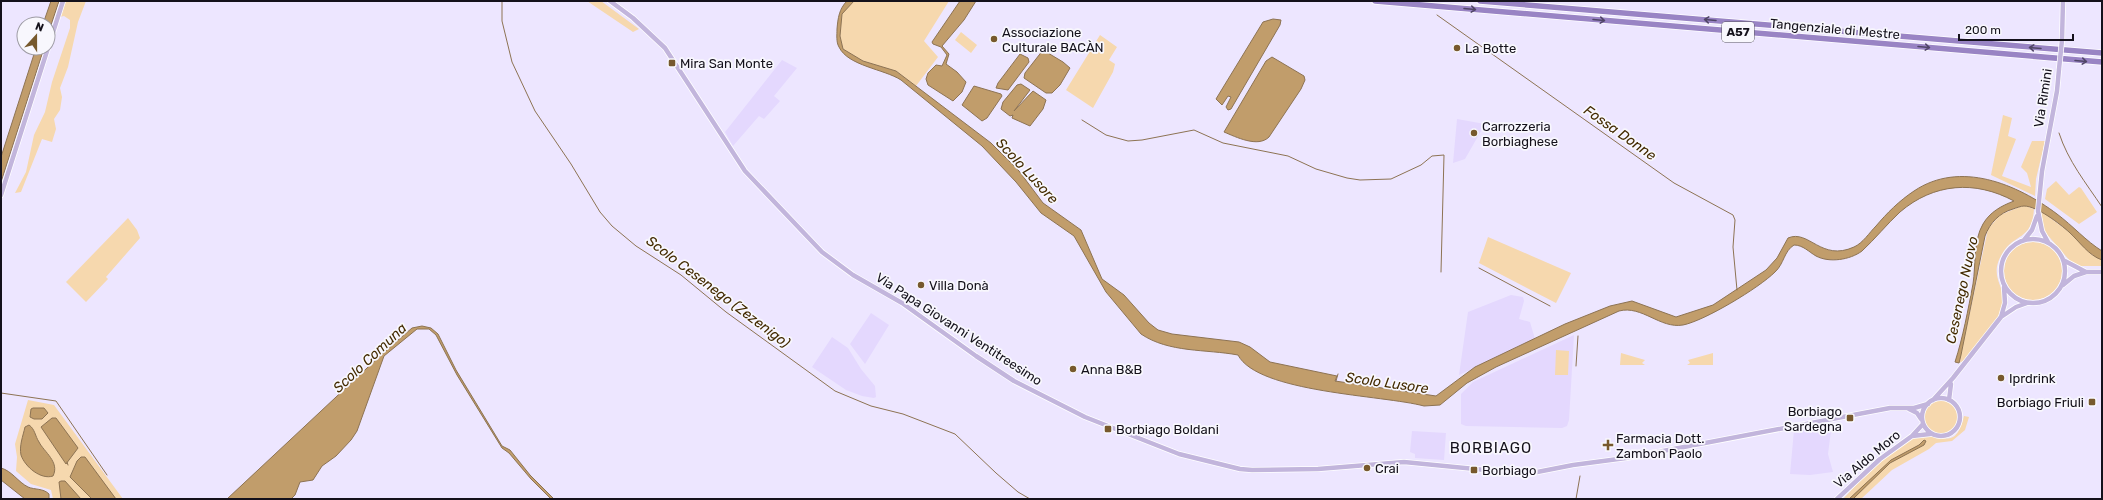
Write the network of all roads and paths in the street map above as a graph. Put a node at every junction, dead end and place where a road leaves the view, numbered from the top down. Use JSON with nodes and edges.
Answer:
{"nodes":[{"id":1,"x":63,"y":1,"type":"edge"},
{"id":2,"x":610,"y":1,"type":"edge"},
{"id":3,"x":1375,"y":1,"type":"edge"},
{"id":4,"x":1480,"y":1,"type":"edge"},
{"id":5,"x":2063,"y":1,"type":"edge"},
{"id":6,"x":2102,"y":53,"type":"edge"},
{"id":7,"x":2102,"y":62,"type":"edge"},
{"id":8,"x":1,"y":196,"type":"edge"},
{"id":9,"x":2038,"y":212,"type":"junction"},
{"id":10,"x":2024,"y":240,"type":"junction"},
{"id":11,"x":2049,"y":243,"type":"junction"},
{"id":12,"x":2063,"y":260,"type":"junction"},
{"id":13,"x":2086,"y":272,"type":"junction"},
{"id":14,"x":2102,"y":272,"type":"edge"},
{"id":15,"x":2063,"y":285,"type":"junction"},
{"id":16,"x":2004,"y":286,"type":"junction"},
{"id":17,"x":2027,"y":303,"type":"junction"},
{"id":18,"x":2001,"y":317,"type":"junction"},
{"id":19,"x":1953,"y":378,"type":"junction"},
{"id":20,"x":1933,"y":400,"type":"junction"},
{"id":21,"x":1949,"y":400,"type":"junction"},
{"id":22,"x":1928,"y":404,"type":"junction"},
{"id":23,"x":1908,"y":408,"type":"junction"},
{"id":24,"x":1923,"y":422,"type":"junction"},
{"id":25,"x":1933,"y":434,"type":"junction"},
{"id":26,"x":1912,"y":436,"type":"junction"},
{"id":27,"x":1837,"y":499,"type":"edge"}],
"edges":[{"from":1,"to":8,"type":"main road"},
{"from":2,"to":23,"type":"main road","name":"Via Papa Giovanni Ventitreesimo"},
{"from":3,"to":7,"type":"highway","name":"Tangenziale di Mestre","number":"A57","one_way":true},
{"from":6,"to":4,"type":"highway","name":"Tangenziale di Mestre","number":"A57","one_way":true},
{"from":5,"to":9,"type":"main road","name":"Via Rimini","bridge":true},
{"from":9,"to":10,"type":"main road"},
{"from":9,"to":11,"type":"main road"},
{"from":10,"to":11,"type":"main road"},
{"from":10,"to":16,"type":"main road"},
{"from":11,"to":12,"type":"main road"},
{"from":12,"to":13,"type":"main road"},
{"from":12,"to":15,"type":"main road"},
{"from":13,"to":14,"type":"main road"},
{"from":13,"to":15,"type":"main road"},
{"from":15,"to":17,"type":"main road"},
{"from":16,"to":17,"type":"main road"},
{"from":16,"to":18,"type":"main road"},
{"from":17,"to":18,"type":"main road"},
{"from":18,"to":19,"type":"main road"},
{"from":19,"to":20,"type":"main road"},
{"from":19,"to":21,"type":"main road"},
{"from":20,"to":21,"type":"main road"},
{"from":20,"to":22,"type":"main road"},
{"from":21,"to":25,"type":"main road"},
{"from":22,"to":23,"type":"main road","name":"Via Papa Giovanni Ventitreesimo"},
{"from":22,"to":24,"type":"main road"},
{"from":23,"to":24,"type":"main road"},
{"from":24,"to":25,"type":"main road"},
{"from":24,"to":26,"type":"main road","name":"Via Aldo Moro"},
{"from":25,"to":26,"type":"main road","name":"Via Aldo Moro"},
{"from":26,"to":27,"type":"main road","name":"Via Aldo Moro"}]}
